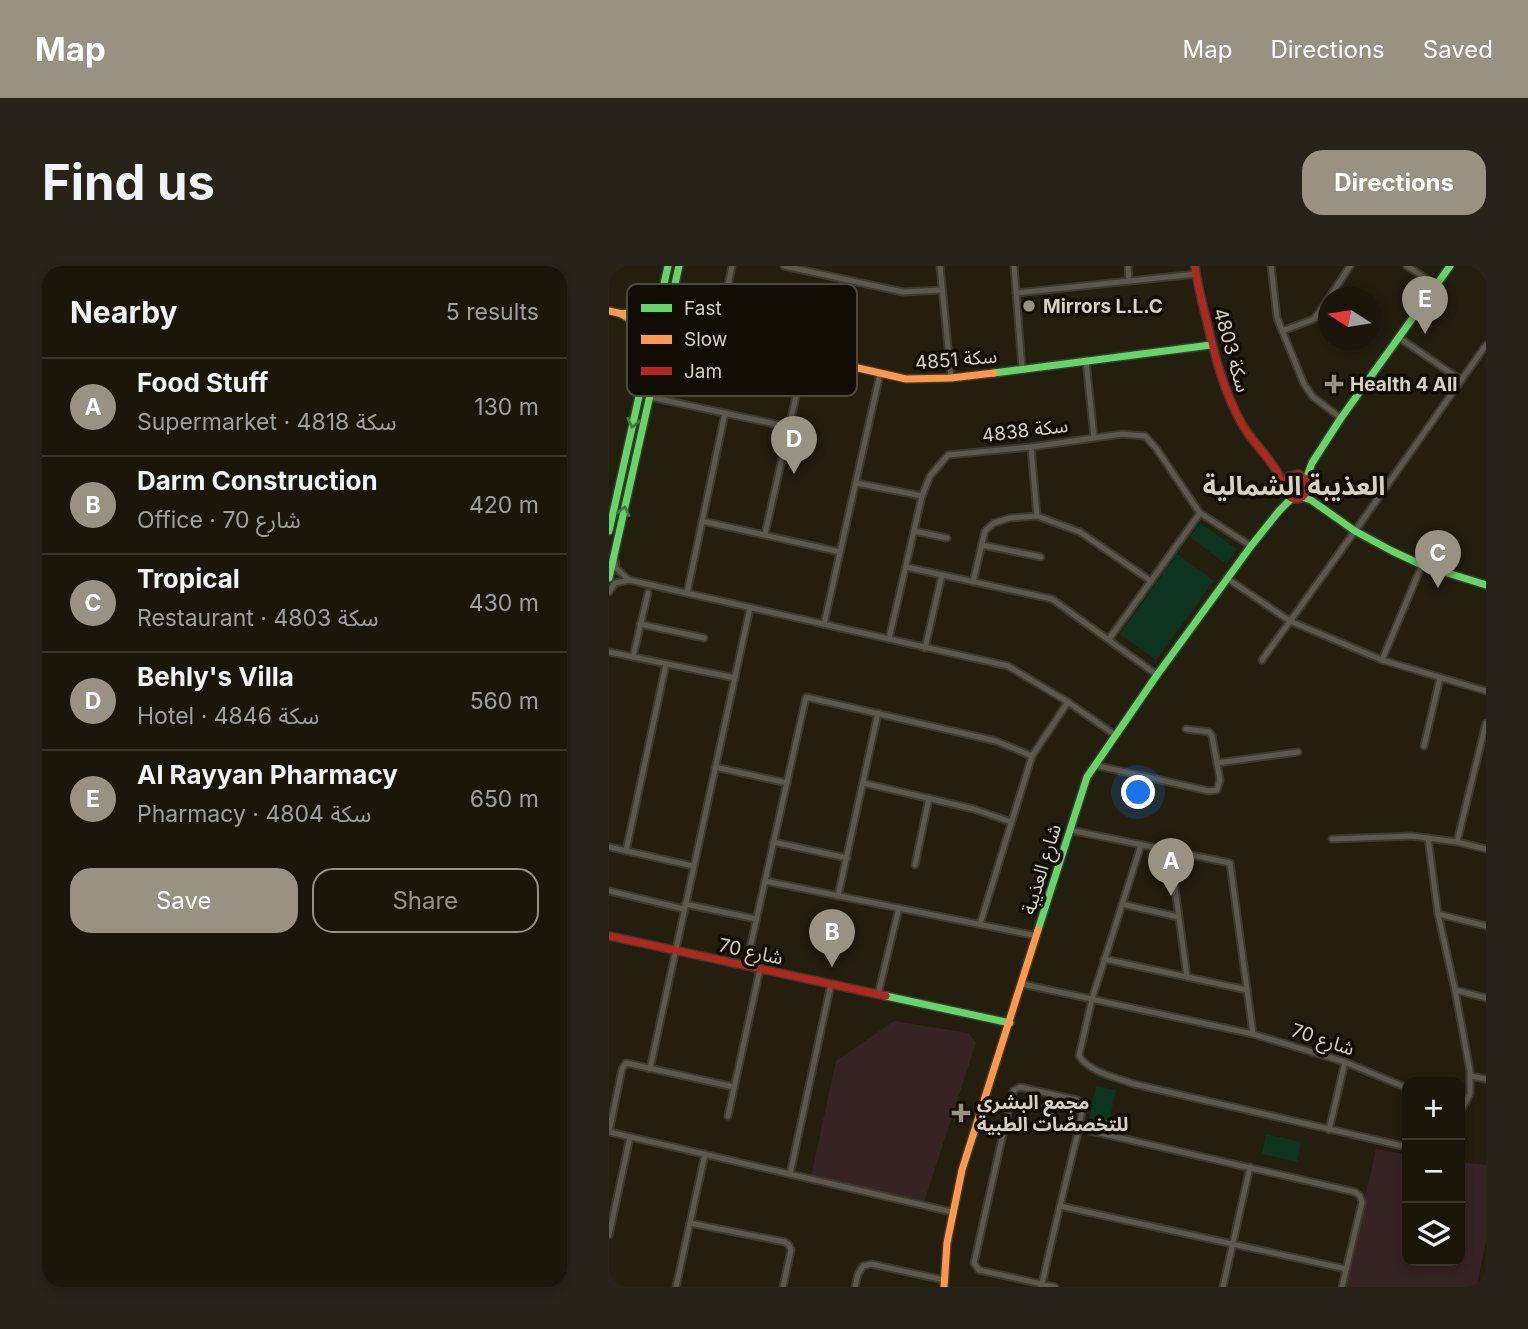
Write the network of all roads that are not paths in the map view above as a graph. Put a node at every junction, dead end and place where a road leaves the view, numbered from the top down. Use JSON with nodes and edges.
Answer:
{"nodes":[{"id":1,"x":733,"y":266,"type":"edge"},
{"id":2,"x":785,"y":266,"type":"edge"},
{"id":3,"x":940,"y":266,"type":"edge"},
{"id":4,"x":1014,"y":266,"type":"edge"},
{"id":5,"x":1128,"y":266,"type":"edge"},
{"id":6,"x":1271,"y":266,"type":"edge"},
{"id":7,"x":1350,"y":266,"type":"edge"},
{"id":8,"x":1407,"y":266,"type":"edge"},
{"id":9,"x":1450,"y":266,"type":"edge"},
{"id":10,"x":802,"y":268,"type":"edge"},
{"id":11,"x":1196,"y":270,"type":"edge"},
{"id":12,"x":1129,"y":281,"type":"junction"},
{"id":13,"x":729,"y":284,"type":"edge"},
{"id":14,"x":1436,"y":285,"type":"junction"},
{"id":15,"x":1336,"y":287,"type":"edge"},
{"id":16,"x":942,"y":289,"type":"junction"},
{"id":17,"x":1016,"y":293,"type":"junction"},
{"id":18,"x":609,"y":311,"type":"edge"},
{"id":19,"x":1318,"y":313,"type":"edge"},
{"id":20,"x":624,"y":314,"type":"junction"},
{"id":21,"x":627,"y":314,"type":"edge"},
{"id":22,"x":627,"y":314,"type":"edge"},
{"id":23,"x":627,"y":315,"type":"edge"},
{"id":24,"x":627,"y":316,"type":"edge"},
{"id":25,"x":1282,"y":331,"type":"junction"},
{"id":26,"x":1398,"y":337,"type":"junction"},
{"id":27,"x":1211,"y":345,"type":"junction"},
{"id":28,"x":1486,"y":345,"type":"edge"},
{"id":29,"x":1086,"y":361,"type":"junction"},
{"id":30,"x":857,"y":368,"type":"edge"},
{"id":31,"x":1022,"y":368,"type":"junction"},
{"id":32,"x":880,"y":374,"type":"junction"},
{"id":33,"x":951,"y":378,"type":"junction"},
{"id":34,"x":1461,"y":380,"type":"junction"},
{"id":35,"x":639,"y":396,"type":"edge"},
{"id":36,"x":796,"y":396,"type":"edge"},
{"id":37,"x":650,"y":397,"type":"joint"},
{"id":38,"x":725,"y":412,"type":"junction"},
{"id":39,"x":1341,"y":418,"type":"junction"},
{"id":40,"x":789,"y":427,"type":"junction"},
{"id":41,"x":1094,"y":437,"type":"junction"},
{"id":42,"x":1031,"y":447,"type":"junction"},
{"id":43,"x":1312,"y":463,"type":"junction"},
{"id":44,"x":1277,"y":471,"type":"junction"},
{"id":45,"x":1292,"y":475,"type":"junction"},
{"id":46,"x":1306,"y":479,"type":"junction"},
{"id":47,"x":856,"y":483,"type":"junction"},
{"id":48,"x":1284,"y":488,"type":"junction"},
{"id":49,"x":1304,"y":495,"type":"junction"},
{"id":50,"x":922,"y":496,"type":"junction"},
{"id":51,"x":1291,"y":498,"type":"junction"},
{"id":52,"x":612,"y":505,"type":"edge"},
{"id":53,"x":1279,"y":511,"type":"junction"},
{"id":54,"x":1200,"y":513,"type":"junction"},
{"id":55,"x":1037,"y":516,"type":"junction"},
{"id":56,"x":702,"y":521,"type":"junction"},
{"id":57,"x":609,"y":531,"type":"edge"},
{"id":58,"x":914,"y":531,"type":"junction"},
{"id":59,"x":1355,"y":531,"type":"junction"},
{"id":60,"x":765,"y":534,"type":"junction"},
{"id":61,"x":947,"y":538,"type":"dead end"},
{"id":62,"x":982,"y":545,"type":"junction"},
{"id":63,"x":1251,"y":546,"type":"junction"},
{"id":64,"x":840,"y":552,"type":"junction"},
{"id":65,"x":614,"y":554,"type":"junction"},
{"id":66,"x":1041,"y":557,"type":"dead end"},
{"id":67,"x":1422,"y":565,"type":"junction"},
{"id":68,"x":906,"y":567,"type":"junction"},
{"id":69,"x":942,"y":575,"type":"junction"},
{"id":70,"x":609,"y":578,"type":"edge"},
{"id":71,"x":1228,"y":579,"type":"junction"},
{"id":72,"x":629,"y":580,"type":"junction"},
{"id":73,"x":973,"y":582,"type":"junction"},
{"id":74,"x":1151,"y":582,"type":"junction"},
{"id":75,"x":1486,"y":585,"type":"edge"},
{"id":76,"x":609,"y":592,"type":"edge"},
{"id":77,"x":648,"y":593,"type":"dead end"},
{"id":78,"x":687,"y":593,"type":"junction"},
{"id":79,"x":750,"y":608,"type":"junction"},
{"id":80,"x":1290,"y":621,"type":"junction"},
{"id":81,"x":640,"y":624,"type":"junction"},
{"id":82,"x":824,"y":624,"type":"junction"},
{"id":83,"x":704,"y":638,"type":"dead end"},
{"id":84,"x":889,"y":639,"type":"junction"},
{"id":85,"x":1109,"y":639,"type":"junction"},
{"id":86,"x":925,"y":648,"type":"junction"},
{"id":87,"x":609,"y":652,"type":"edge"},
{"id":88,"x":633,"y":657,"type":"junction"},
{"id":89,"x":1262,"y":660,"type":"dead end"},
{"id":90,"x":1382,"y":660,"type":"junction"},
{"id":91,"x":666,"y":664,"type":"junction"},
{"id":92,"x":1157,"y":675,"type":"junction"},
{"id":93,"x":735,"y":678,"type":"junction"},
{"id":94,"x":1440,"y":678,"type":"junction"},
{"id":95,"x":1486,"y":691,"type":"edge"},
{"id":96,"x":1068,"y":702,"type":"junction"},
{"id":97,"x":878,"y":713,"type":"junction"},
{"id":98,"x":1486,"y":723,"type":"edge"},
{"id":99,"x":1186,"y":729,"type":"dead end"},
{"id":100,"x":1115,"y":735,"type":"junction"},
{"id":101,"x":1424,"y":746,"type":"dead end"},
{"id":102,"x":1298,"y":752,"type":"dead end"},
{"id":103,"x":1032,"y":756,"type":"junction"},
{"id":104,"x":1217,"y":763,"type":"junction"},
{"id":105,"x":1094,"y":765,"type":"junction"},
{"id":106,"x":715,"y":768,"type":"junction"},
{"id":107,"x":787,"y":783,"type":"junction"},
{"id":108,"x":863,"y":783,"type":"junction"},
{"id":109,"x":929,"y":798,"type":"junction"},
{"id":110,"x":1011,"y":822,"type":"junction"},
{"id":111,"x":1070,"y":830,"type":"junction"},
{"id":112,"x":1428,"y":838,"type":"junction"},
{"id":113,"x":1332,"y":839,"type":"dead end"},
{"id":114,"x":773,"y":842,"type":"junction"},
{"id":115,"x":1457,"y":842,"type":"junction"},
{"id":116,"x":1141,"y":845,"type":"junction"},
{"id":117,"x":609,"y":847,"type":"edge"},
{"id":118,"x":1486,"y":849,"type":"edge"},
{"id":119,"x":627,"y":851,"type":"junction"},
{"id":120,"x":1170,"y":851,"type":"junction"},
{"id":121,"x":847,"y":858,"type":"junction"},
{"id":122,"x":915,"y":865,"type":"dead end"},
{"id":123,"x":694,"y":866,"type":"junction"},
{"id":124,"x":765,"y":881,"type":"junction"},
{"id":125,"x":609,"y":891,"type":"edge"},
{"id":126,"x":838,"y":896,"type":"junction"},
{"id":127,"x":1122,"y":904,"type":"junction"},
{"id":128,"x":685,"y":907,"type":"junction"},
{"id":129,"x":899,"y":908,"type":"junction"},
{"id":130,"x":1439,"y":914,"type":"junction"},
{"id":131,"x":1178,"y":917,"type":"junction"},
{"id":132,"x":756,"y":919,"type":"junction"},
{"id":133,"x":980,"y":924,"type":"junction"},
{"id":134,"x":1486,"y":926,"type":"edge"},
{"id":135,"x":609,"y":936,"type":"edge"},
{"id":136,"x":1037,"y":936,"type":"junction"},
{"id":137,"x":675,"y":951,"type":"junction"},
{"id":138,"x":1104,"y":959,"type":"junction"},
{"id":139,"x":746,"y":966,"type":"junction"},
{"id":140,"x":760,"y":969,"type":"junction"},
{"id":141,"x":1187,"y":977,"type":"junction"},
{"id":142,"x":831,"y":984,"type":"junction"},
{"id":143,"x":1022,"y":984,"type":"junction"},
{"id":144,"x":1247,"y":990,"type":"junction"},
{"id":145,"x":1455,"y":990,"type":"junction"},
{"id":146,"x":878,"y":994,"type":"junction"},
{"id":147,"x":1486,"y":998,"type":"edge"},
{"id":148,"x":1092,"y":999,"type":"junction"},
{"id":149,"x":1010,"y":1023,"type":"junction"},
{"id":150,"x":1252,"y":1034,"type":"junction"},
{"id":151,"x":1345,"y":1062,"type":"junction"},
{"id":152,"x":650,"y":1069,"type":"junction"},
{"id":153,"x":1471,"y":1076,"type":"junction"},
{"id":154,"x":1486,"y":1079,"type":"edge"},
{"id":155,"x":1402,"y":1086,"type":"edge"},
{"id":156,"x":734,"y":1087,"type":"junction"},
{"id":157,"x":1465,"y":1102,"type":"edge"},
{"id":158,"x":728,"y":1116,"type":"dead end"},
{"id":159,"x":1078,"y":1128,"type":"junction"},
{"id":160,"x":1329,"y":1130,"type":"junction"},
{"id":161,"x":609,"y":1132,"type":"edge"},
{"id":162,"x":630,"y":1137,"type":"junction"},
{"id":163,"x":1402,"y":1146,"type":"edge"},
{"id":164,"x":705,"y":1154,"type":"junction"},
{"id":165,"x":1250,"y":1167,"type":"junction"},
{"id":166,"x":790,"y":1174,"type":"junction"},
{"id":167,"x":1060,"y":1206,"type":"junction"},
{"id":168,"x":952,"y":1212,"type":"junction"},
{"id":169,"x":690,"y":1223,"type":"junction"},
{"id":170,"x":609,"y":1235,"type":"edge"},
{"id":171,"x":1232,"y":1244,"type":"junction"},
{"id":172,"x":1346,"y":1269,"type":"junction"},
{"id":173,"x":944,"y":1283,"type":"edge"},
{"id":174,"x":1041,"y":1286,"type":"edge"},
{"id":175,"x":676,"y":1287,"type":"edge"},
{"id":176,"x":783,"y":1287,"type":"edge"},
{"id":177,"x":855,"y":1287,"type":"edge"},
{"id":178,"x":1055,"y":1287,"type":"edge"},
{"id":179,"x":1223,"y":1287,"type":"edge"},
{"id":180,"x":1342,"y":1287,"type":"edge"}],
"edges":[{"from":1,"to":13,"type":"street"},
{"from":2,"to":10,"type":"street"},
{"from":3,"to":16,"type":"street"},
{"from":4,"to":17,"type":"street"},
{"from":5,"to":12,"type":"street"},
{"from":6,"to":25,"type":"street"},
{"from":7,"to":15,"type":"street"},
{"from":8,"to":14,"type":"street"},
{"from":9,"to":14,"type":"street"},
{"from":10,"to":16,"type":"street"},
{"from":11,"to":12,"type":"street"},
{"from":11,"to":27,"type":"street","name":"سكة 4803"},
{"from":12,"to":17,"type":"street"},
{"from":14,"to":26,"type":"street"},
{"from":16,"to":33,"type":"street"},
{"from":17,"to":31,"type":"street"},
{"from":18,"to":20,"type":"street","name":"سكة 4851"},
{"from":19,"to":25,"type":"street"},
{"from":20,"to":21,"type":"street"},
{"from":20,"to":22,"type":"street","name":"سكة 4851"},
{"from":20,"to":23,"type":"street","name":"سكة 4851"},
{"from":20,"to":24,"type":"street"},
{"from":25,"to":39,"type":"street"},
{"from":26,"to":34,"type":"street"},
{"from":26,"to":39,"type":"street"},
{"from":27,"to":29,"type":"street","name":"سكة 4851"},
{"from":27,"to":44,"type":"street","name":"سكة 4803"},
{"from":28,"to":34,"type":"street"},
{"from":29,"to":31,"type":"street","name":"سكة 4851"},
{"from":29,"to":41,"type":"street"},
{"from":30,"to":32,"type":"street","name":"سكة 4851"},
{"from":31,"to":33,"type":"street","name":"سكة 4851"},
{"from":32,"to":33,"type":"street","name":"سكة 4851"},
{"from":32,"to":47,"type":"street"},
{"from":34,"to":59,"type":"street"},
{"from":35,"to":52,"type":"street","one_way":true},
{"from":36,"to":40,"type":"street"},
{"from":37,"to":38,"type":"street"},
{"from":65,"to":37,"type":"street","one_way":true},
{"from":38,"to":40,"type":"street"},
{"from":38,"to":56,"type":"street"},
{"from":39,"to":43,"type":"street"},
{"from":40,"to":60,"type":"street"},
{"from":41,"to":42,"type":"street","name":"سكة 4838"},
{"from":41,"to":54,"type":"street","name":"سكة 4838"},
{"from":42,"to":50,"type":"street","name":"سكة 4838"},
{"from":42,"to":55,"type":"street"},
{"from":43,"to":45,"type":"street"},
{"from":43,"to":46,"type":"street"},
{"from":44,"to":45,"type":"street","name":"سكة 4803"},
{"from":44,"to":48,"type":"street","name":"سكة 4803"},
{"from":45,"to":46,"type":"street"},
{"from":45,"to":48,"type":"street"},
{"from":46,"to":49,"type":"street"},
{"from":47,"to":50,"type":"street"},
{"from":47,"to":64,"type":"street"},
{"from":48,"to":51,"type":"street"},
{"from":48,"to":53,"type":"street","name":"شارع العذيبة"},
{"from":49,"to":51,"type":"street"},
{"from":49,"to":59,"type":"street"},
{"from":50,"to":58,"type":"street","name":"سكة 4838"},
{"from":51,"to":53,"type":"street","name":"شارع العذيبة"},
{"from":52,"to":57,"type":"street"},
{"from":53,"to":63,"type":"street","name":"شارع العذيبة"},
{"from":54,"to":63,"type":"street","name":"سكة 4838"},
{"from":54,"to":74,"type":"street"},
{"from":55,"to":62,"type":"street"},
{"from":55,"to":74,"type":"street"},
{"from":56,"to":60,"type":"street"},
{"from":56,"to":78,"type":"street"},
{"from":58,"to":61,"type":"street"},
{"from":58,"to":68,"type":"street","name":"سكة 4838"},
{"from":59,"to":67,"type":"street"},
{"from":59,"to":80,"type":"street"},
{"from":60,"to":64,"type":"street"},
{"from":62,"to":66,"type":"street"},
{"from":62,"to":73,"type":"street"},
{"from":63,"to":71,"type":"street","name":"شارع العذيبة"},
{"from":64,"to":82,"type":"street"},
{"from":65,"to":70,"type":"street"},
{"from":65,"to":72,"type":"street"},
{"from":67,"to":75,"type":"street"},
{"from":67,"to":90,"type":"street"},
{"from":68,"to":69,"type":"street"},
{"from":68,"to":84,"type":"street","name":"سكة 4838"},
{"from":69,"to":73,"type":"street"},
{"from":69,"to":86,"type":"street"},
{"from":71,"to":80,"type":"street"},
{"from":71,"to":92,"type":"street","name":"شارع العذيبة"},
{"from":72,"to":76,"type":"street"},
{"from":72,"to":78,"type":"street"},
{"from":73,"to":85,"type":"street"},
{"from":74,"to":85,"type":"street"},
{"from":77,"to":81,"type":"street"},
{"from":78,"to":79,"type":"street"},
{"from":79,"to":82,"type":"street"},
{"from":79,"to":93,"type":"street"},
{"from":80,"to":89,"type":"street"},
{"from":80,"to":90,"type":"street"},
{"from":81,"to":83,"type":"street"},
{"from":81,"to":88,"type":"street"},
{"from":82,"to":84,"type":"street"},
{"from":84,"to":86,"type":"street"},
{"from":85,"to":92,"type":"street"},
{"from":86,"to":96,"type":"street"},
{"from":87,"to":88,"type":"street"},
{"from":88,"to":91,"type":"street"},
{"from":90,"to":94,"type":"street"},
{"from":91,"to":93,"type":"street"},
{"from":91,"to":119,"type":"street"},
{"from":92,"to":100,"type":"street","name":"شارع العذيبة"},
{"from":93,"to":106,"type":"street"},
{"from":94,"to":95,"type":"street"},
{"from":94,"to":101,"type":"street"},
{"from":96,"to":100,"type":"street"},
{"from":96,"to":103,"type":"street"},
{"from":97,"to":103,"type":"street"},
{"from":97,"to":107,"type":"street"},
{"from":97,"to":108,"type":"street"},
{"from":98,"to":115,"type":"street"},
{"from":99,"to":104,"type":"street"},
{"from":100,"to":105,"type":"street","name":"شارع العذيبة"},
{"from":102,"to":104,"type":"street"},
{"from":103,"to":110,"type":"street"},
{"from":104,"to":105,"type":"street"},
{"from":105,"to":111,"type":"street","name":"شارع العذيبة"},
{"from":106,"to":107,"type":"street"},
{"from":106,"to":123,"type":"street"},
{"from":107,"to":114,"type":"street"},
{"from":108,"to":109,"type":"street"},
{"from":108,"to":121,"type":"street"},
{"from":109,"to":110,"type":"street"},
{"from":109,"to":122,"type":"street"},
{"from":110,"to":133,"type":"street"},
{"from":111,"to":116,"type":"street"},
{"from":111,"to":136,"type":"street","name":"شارع العذيبة"},
{"from":112,"to":113,"type":"street"},
{"from":112,"to":115,"type":"street"},
{"from":112,"to":130,"type":"street"},
{"from":114,"to":121,"type":"street"},
{"from":114,"to":124,"type":"street"},
{"from":115,"to":118,"type":"street"},
{"from":116,"to":120,"type":"street"},
{"from":116,"to":127,"type":"street"},
{"from":117,"to":119,"type":"street"},
{"from":119,"to":123,"type":"street"},
{"from":120,"to":131,"type":"street"},
{"from":120,"to":144,"type":"street"},
{"from":121,"to":126,"type":"street"},
{"from":123,"to":128,"type":"street"},
{"from":124,"to":126,"type":"street"},
{"from":124,"to":132,"type":"street"},
{"from":125,"to":128,"type":"street"},
{"from":126,"to":129,"type":"street"},
{"from":127,"to":131,"type":"street"},
{"from":127,"to":138,"type":"street"},
{"from":128,"to":132,"type":"street"},
{"from":128,"to":137,"type":"street"},
{"from":129,"to":133,"type":"street"},
{"from":129,"to":146,"type":"street"},
{"from":130,"to":134,"type":"street"},
{"from":130,"to":145,"type":"street"},
{"from":131,"to":141,"type":"street"},
{"from":132,"to":139,"type":"street"},
{"from":133,"to":136,"type":"street"},
{"from":135,"to":137,"type":"street","name":"شارع 70"},
{"from":136,"to":143,"type":"street","name":"شارع العذيبة"},
{"from":137,"to":139,"type":"street","name":"شارع 70"},
{"from":137,"to":152,"type":"street"},
{"from":138,"to":141,"type":"street"},
{"from":138,"to":148,"type":"street"},
{"from":139,"to":140,"type":"street","name":"شارع 70"},
{"from":140,"to":142,"type":"street","name":"شارع 70"},
{"from":140,"to":156,"type":"street"},
{"from":141,"to":144,"type":"street"},
{"from":142,"to":146,"type":"street","name":"شارع 70"},
{"from":142,"to":166,"type":"street"},
{"from":143,"to":148,"type":"street","name":"شارع 70"},
{"from":143,"to":149,"type":"street","name":"شارع العذيبة"},
{"from":144,"to":150,"type":"street"},
{"from":145,"to":147,"type":"street"},
{"from":145,"to":153,"type":"street"},
{"from":146,"to":149,"type":"street","name":"شارع 70"},
{"from":148,"to":150,"type":"street","name":"شارع 70"},
{"from":148,"to":160,"type":"street"},
{"from":149,"to":168,"type":"street","name":"شارع العذيبة"},
{"from":150,"to":151,"type":"street","name":"شارع 70"},
{"from":151,"to":155,"type":"street","name":"شارع 70"},
{"from":151,"to":160,"type":"street"},
{"from":152,"to":156,"type":"street"},
{"from":152,"to":161,"type":"street"},
{"from":153,"to":154,"type":"street"},
{"from":153,"to":157,"type":"street"},
{"from":156,"to":158,"type":"street"},
{"from":159,"to":165,"type":"street"},
{"from":159,"to":167,"type":"street"},
{"from":159,"to":174,"type":"street"},
{"from":160,"to":163,"type":"street"},
{"from":161,"to":162,"type":"street"},
{"from":162,"to":164,"type":"street"},
{"from":162,"to":170,"type":"street"},
{"from":164,"to":166,"type":"street"},
{"from":164,"to":169,"type":"street"},
{"from":165,"to":171,"type":"street"},
{"from":165,"to":172,"type":"street"},
{"from":166,"to":168,"type":"street"},
{"from":167,"to":171,"type":"street"},
{"from":167,"to":174,"type":"street"},
{"from":168,"to":173,"type":"street","name":"شارع العذيبة"},
{"from":169,"to":175,"type":"street"},
{"from":169,"to":176,"type":"street"},
{"from":171,"to":172,"type":"street"},
{"from":171,"to":179,"type":"street"},
{"from":172,"to":180,"type":"street"},
{"from":173,"to":177,"type":"street"},
{"from":174,"to":178,"type":"street"}]}
